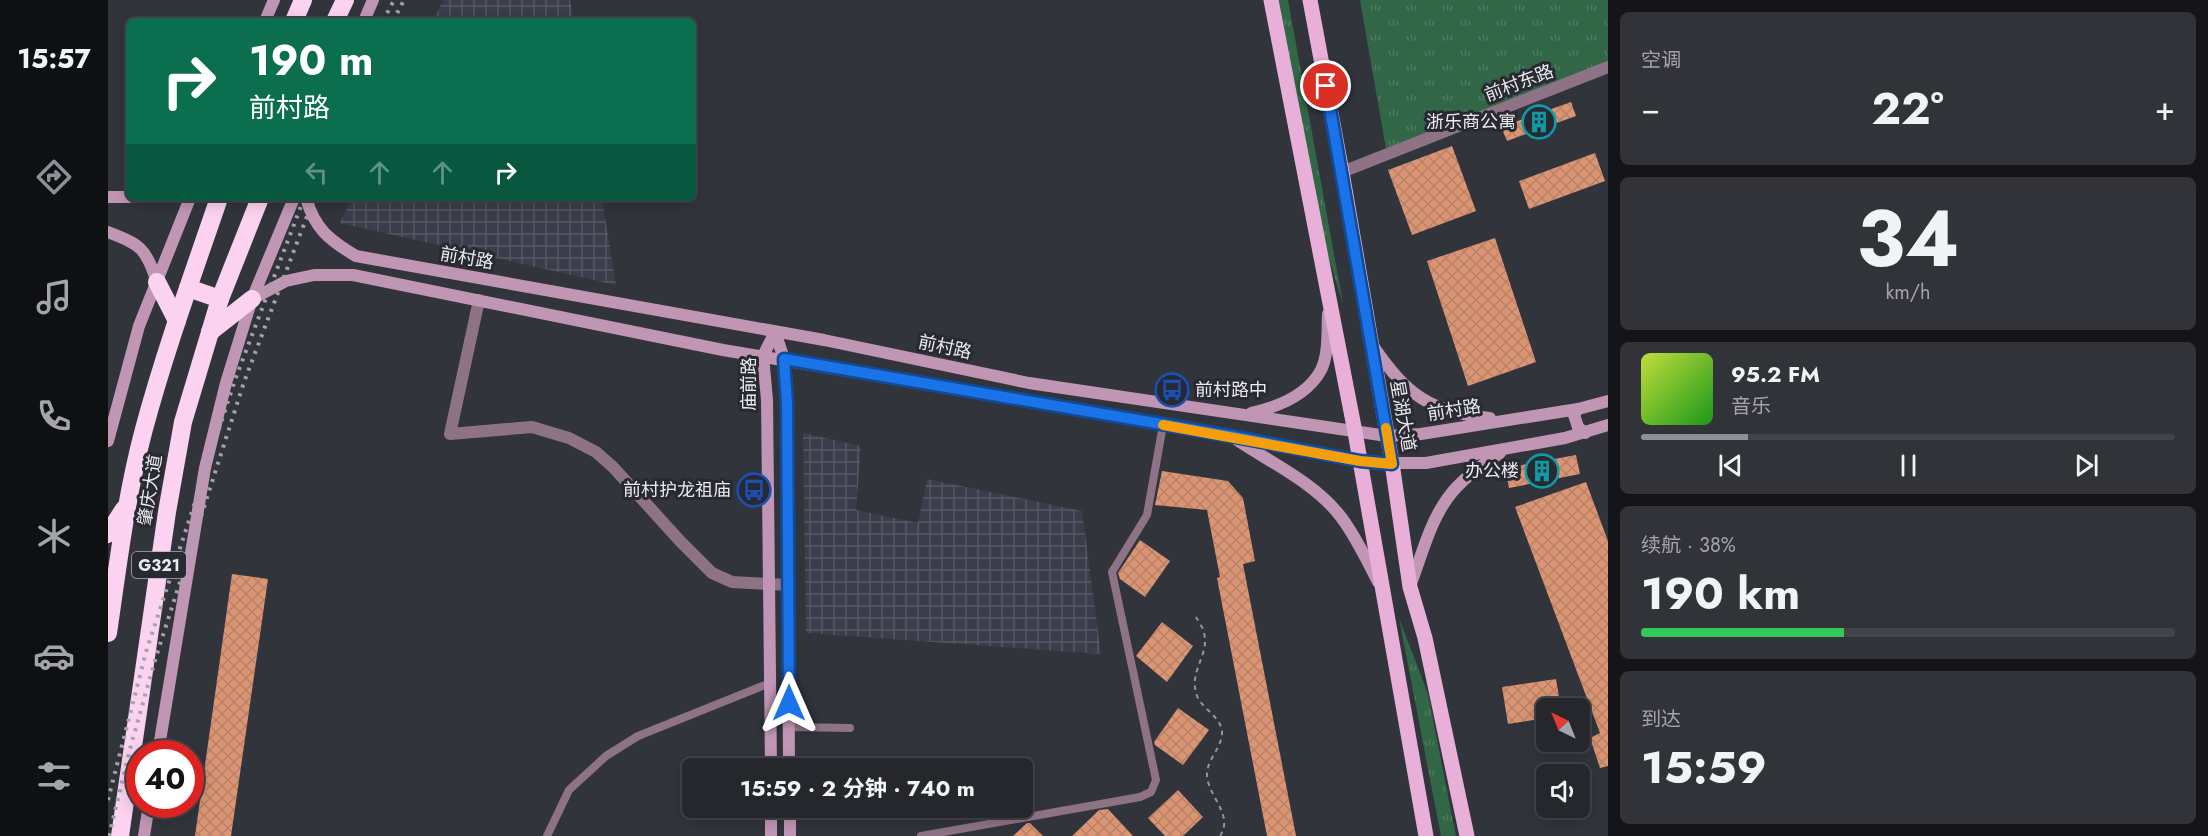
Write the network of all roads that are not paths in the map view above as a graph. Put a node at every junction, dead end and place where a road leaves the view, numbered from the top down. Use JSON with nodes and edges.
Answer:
{"nodes":[{"id":1,"x":274,"y":0,"type":"edge"},
{"id":2,"x":303,"y":0,"type":"edge"},
{"id":3,"x":345,"y":0,"type":"edge"},
{"id":4,"x":373,"y":0,"type":"edge"},
{"id":5,"x":1271,"y":0,"type":"edge"},
{"id":6,"x":1310,"y":0,"type":"edge"},
{"id":7,"x":266,"y":18,"type":"edge"},
{"id":8,"x":295,"y":18,"type":"edge"},
{"id":9,"x":336,"y":18,"type":"edge"},
{"id":10,"x":365,"y":18,"type":"edge"},
{"id":11,"x":1608,"y":67,"type":"edge"},
{"id":12,"x":1342,"y":172,"type":"junction"},
{"id":13,"x":108,"y":197,"type":"edge"},
{"id":14,"x":126,"y":197,"type":"edge"},
{"id":15,"x":189,"y":201,"type":"edge"},
{"id":16,"x":218,"y":201,"type":"edge"},
{"id":17,"x":259,"y":201,"type":"edge"},
{"id":18,"x":293,"y":201,"type":"edge"},
{"id":19,"x":307,"y":201,"type":"edge"},
{"id":20,"x":108,"y":232,"type":"edge"},
{"id":21,"x":157,"y":282,"type":"junction"},
{"id":22,"x":188,"y":288,"type":"junction"},
{"id":23,"x":252,"y":298,"type":"junction"},
{"id":24,"x":220,"y":299,"type":"junction"},
{"id":25,"x":1328,"y":299,"type":"junction"},
{"id":26,"x":479,"y":300,"type":"junction"},
{"id":27,"x":177,"y":321,"type":"junction"},
{"id":28,"x":210,"y":332,"type":"junction"},
{"id":29,"x":775,"y":332,"type":"junction"},
{"id":30,"x":1370,"y":341,"type":"junction"},
{"id":31,"x":763,"y":356,"type":"junction"},
{"id":32,"x":784,"y":359,"type":"junction"},
{"id":33,"x":1608,"y":401,"type":"edge"},
{"id":34,"x":1578,"y":409,"type":"junction"},
{"id":35,"x":1241,"y":415,"type":"junction"},
{"id":36,"x":1509,"y":420,"type":"junction"},
{"id":37,"x":1163,"y":425,"type":"junction"},
{"id":38,"x":1608,"y":425,"type":"edge"},
{"id":39,"x":1355,"y":432,"type":"junction"},
{"id":40,"x":1585,"y":433,"type":"junction"},
{"id":41,"x":1387,"y":435,"type":"junction"},
{"id":42,"x":1231,"y":436,"type":"junction"},
{"id":43,"x":108,"y":441,"type":"edge"},
{"id":44,"x":1504,"y":450,"type":"junction"},
{"id":45,"x":1360,"y":461,"type":"junction"},
{"id":46,"x":1392,"y":464,"type":"junction"},
{"id":47,"x":128,"y":502,"type":"junction"},
{"id":48,"x":108,"y":534,"type":"edge"},
{"id":49,"x":769,"y":585,"type":"junction"},
{"id":50,"x":788,"y":585,"type":"junction"},
{"id":51,"x":1410,"y":587,"type":"junction"},
{"id":52,"x":1382,"y":588,"type":"junction"},
{"id":53,"x":108,"y":633,"type":"edge"},
{"id":54,"x":770,"y":683,"type":"junction"},
{"id":55,"x":789,"y":726,"type":"junction"},
{"id":56,"x":850,"y":728,"type":"dead end"},
{"id":57,"x":160,"y":740,"type":"edge"},
{"id":58,"x":771,"y":758,"type":"edge"},
{"id":59,"x":789,"y":758,"type":"edge"},
{"id":60,"x":147,"y":818,"type":"edge"},
{"id":61,"x":771,"y":818,"type":"edge"},
{"id":62,"x":789,"y":818,"type":"edge"},
{"id":63,"x":120,"y":836,"type":"edge"},
{"id":64,"x":144,"y":836,"type":"edge"},
{"id":65,"x":547,"y":836,"type":"edge"},
{"id":66,"x":771,"y":836,"type":"edge"},
{"id":67,"x":790,"y":836,"type":"edge"},
{"id":68,"x":921,"y":836,"type":"edge"},
{"id":69,"x":1426,"y":836,"type":"edge"},
{"id":70,"x":1467,"y":836,"type":"edge"}],
"edges":[{"from":1,"to":7,"type":"street"},
{"from":2,"to":8,"type":"highway"},
{"from":3,"to":9,"type":"highway"},
{"from":4,"to":10,"type":"street"},
{"from":5,"to":25,"type":"main road"},
{"from":6,"to":12,"type":"main road","name":"星湖大道"},
{"from":11,"to":12,"type":"street","name":"前村东路"},
{"from":12,"to":30,"type":"main road","name":"星湖大道"},
{"from":13,"to":14,"type":"street"},
{"from":15,"to":21,"type":"street"},
{"from":16,"to":22,"type":"highway","name":"肇庆大道","number":"G321"},
{"from":17,"to":24,"type":"highway","name":"肇庆大道","number":"G321"},
{"from":18,"to":23,"type":"street"},
{"from":19,"to":29,"type":"street","name":"前村路"},
{"from":20,"to":21,"type":"street"},
{"from":21,"to":27,"type":"highway"},
{"from":21,"to":43,"type":"street"},
{"from":22,"to":24,"type":"highway"},
{"from":22,"to":27,"type":"highway","name":"肇庆大道","number":"G321"},
{"from":23,"to":26,"type":"street"},
{"from":23,"to":28,"type":"highway"},
{"from":23,"to":57,"type":"street"},
{"from":24,"to":28,"type":"highway","name":"肇庆大道","number":"G321"},
{"from":25,"to":35,"type":"street"},
{"from":25,"to":39,"type":"main road"},
{"from":26,"to":31,"type":"street"},
{"from":26,"to":49,"type":"street"},
{"from":27,"to":47,"type":"highway","name":"肇庆大道","number":"G321"},
{"from":28,"to":63,"type":"highway","name":"肇庆大道","number":"G321"},
{"from":29,"to":31,"type":"street","name":"庙前路"},
{"from":29,"to":32,"type":"street","name":"庙前路"},
{"from":29,"to":35,"type":"street","name":"前村路"},
{"from":30,"to":36,"type":"street"},
{"from":30,"to":41,"type":"main road","name":"星湖大道"},
{"from":31,"to":32,"type":"street"},
{"from":31,"to":49,"type":"street","name":"庙前路"},
{"from":32,"to":37,"type":"street"},
{"from":32,"to":50,"type":"street","name":"庙前路"},
{"from":33,"to":34,"type":"street","name":"前村路"},
{"from":34,"to":36,"type":"street","name":"前村路"},
{"from":34,"to":40,"type":"street"},
{"from":35,"to":39,"type":"street","name":"前村路"},
{"from":36,"to":41,"type":"street","name":"前村路"},
{"from":37,"to":42,"type":"street"},
{"from":37,"to":68,"type":"lane"},
{"from":38,"to":40,"type":"street"},
{"from":39,"to":41,"type":"street","name":"前村路"},
{"from":39,"to":45,"type":"main road"},
{"from":40,"to":44,"type":"street"},
{"from":41,"to":46,"type":"main road","name":"星湖大道"},
{"from":42,"to":45,"type":"street"},
{"from":42,"to":52,"type":"street"},
{"from":44,"to":46,"type":"street"},
{"from":44,"to":51,"type":"street"},
{"from":45,"to":46,"type":"street"},
{"from":45,"to":52,"type":"main road"},
{"from":46,"to":51,"type":"main road","name":"星湖大道"},
{"from":47,"to":48,"type":"highway"},
{"from":47,"to":53,"type":"highway","name":"肇庆大道","number":"G321"},
{"from":49,"to":50,"type":"street"},
{"from":49,"to":54,"type":"street","name":"庙前路"},
{"from":50,"to":55,"type":"street","name":"庙前路"},
{"from":51,"to":70,"type":"main road","name":"星湖大道"},
{"from":52,"to":69,"type":"main road"},
{"from":54,"to":58,"type":"street","name":"庙前路"},
{"from":54,"to":65,"type":"lane"},
{"from":55,"to":56,"type":"lane"},
{"from":55,"to":59,"type":"street","name":"庙前路"},
{"from":60,"to":64,"type":"street"},
{"from":61,"to":66,"type":"street"},
{"from":62,"to":67,"type":"street"}]}
